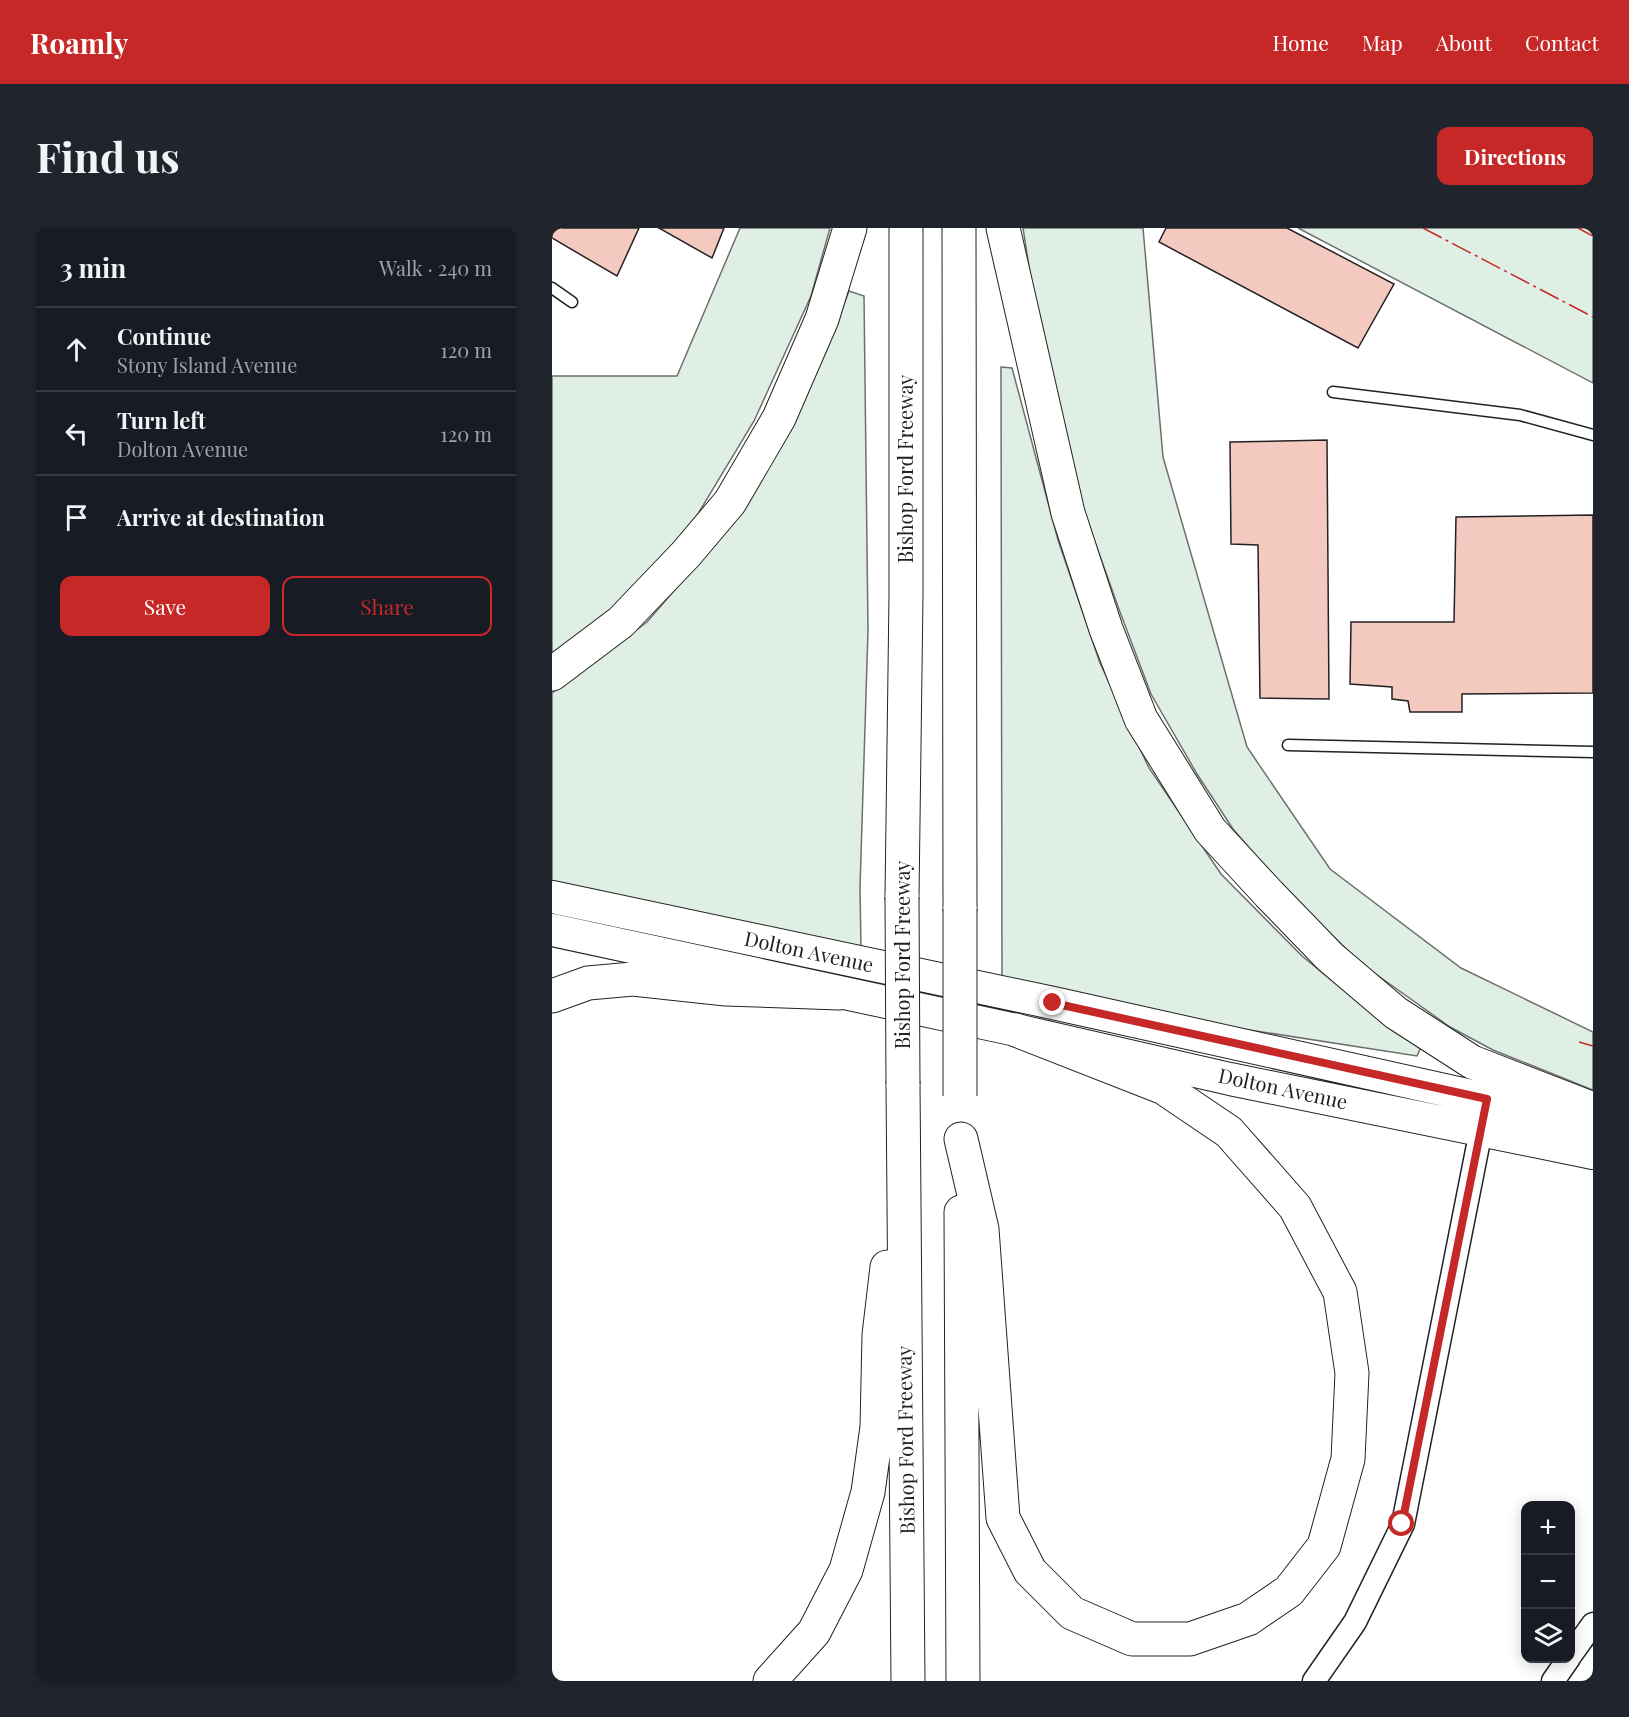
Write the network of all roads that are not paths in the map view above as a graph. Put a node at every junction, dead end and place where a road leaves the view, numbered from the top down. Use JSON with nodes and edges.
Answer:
{"nodes":[{"id":1,"x":850,"y":228,"type":"edge"},
{"id":2,"x":906,"y":228,"type":"edge"},
{"id":3,"x":959,"y":228,"type":"edge"},
{"id":4,"x":1003,"y":228,"type":"edge"},
{"id":5,"x":552,"y":288,"type":"edge"},
{"id":6,"x":572,"y":302,"type":"dead end"},
{"id":7,"x":1333,"y":392,"type":"dead end"},
{"id":8,"x":1593,"y":435,"type":"edge"},
{"id":9,"x":552,"y":674,"type":"edge"},
{"id":10,"x":1288,"y":745,"type":"dead end"},
{"id":11,"x":1593,"y":752,"type":"edge"},
{"id":12,"x":552,"y":897,"type":"edge"},
{"id":13,"x":552,"y":930,"type":"edge"},
{"id":14,"x":839,"y":993,"type":"junction"},
{"id":15,"x":552,"y":996,"type":"edge"},
{"id":16,"x":1016,"y":1030,"type":"junction"},
{"id":17,"x":1593,"y":1109,"type":"edge"},
{"id":18,"x":1484,"y":1114,"type":"junction"},
{"id":19,"x":1593,"y":1123,"type":"edge"},
{"id":20,"x":961,"y":1139,"type":"junction"},
{"id":21,"x":903,"y":1140,"type":"junction"},
{"id":22,"x":1593,"y":1153,"type":"edge"},
{"id":23,"x":1593,"y":1623,"type":"edge"},
{"id":24,"x":1575,"y":1650,"type":"edge"},
{"id":25,"x":1566,"y":1663,"type":"edge"},
{"id":26,"x":770,"y":1681,"type":"edge"},
{"id":27,"x":908,"y":1681,"type":"edge"},
{"id":28,"x":963,"y":1681,"type":"edge"},
{"id":29,"x":1314,"y":1681,"type":"edge"},
{"id":30,"x":1553,"y":1681,"type":"edge"}],
"edges":[{"from":1,"to":9,"type":"highway"},
{"from":2,"to":21,"type":"highway","name":"Bishop Ford Freeway","bridge":true},
{"from":3,"to":20,"type":"highway","bridge":true},
{"from":4,"to":17,"type":"highway"},
{"from":5,"to":6,"type":"lane"},
{"from":7,"to":8,"type":"lane"},
{"from":10,"to":11,"type":"lane"},
{"from":12,"to":18,"type":"street","name":"Dolton Avenue"},
{"from":13,"to":14,"type":"street","name":"Dolton Avenue"},
{"from":14,"to":15,"type":"highway"},
{"from":14,"to":16,"type":"street","name":"Dolton Avenue"},
{"from":16,"to":18,"type":"street","name":"Dolton Avenue"},
{"from":16,"to":20,"type":"highway"},
{"from":18,"to":19,"type":"street","name":"Dolton Avenue"},
{"from":18,"to":22,"type":"street","name":"Dolton Avenue"},
{"from":18,"to":29,"type":"street"},
{"from":20,"to":28,"type":"highway"},
{"from":21,"to":26,"type":"highway"},
{"from":21,"to":27,"type":"highway","name":"Bishop Ford Freeway"},
{"from":23,"to":24,"type":"street"},
{"from":25,"to":30,"type":"street"}]}
